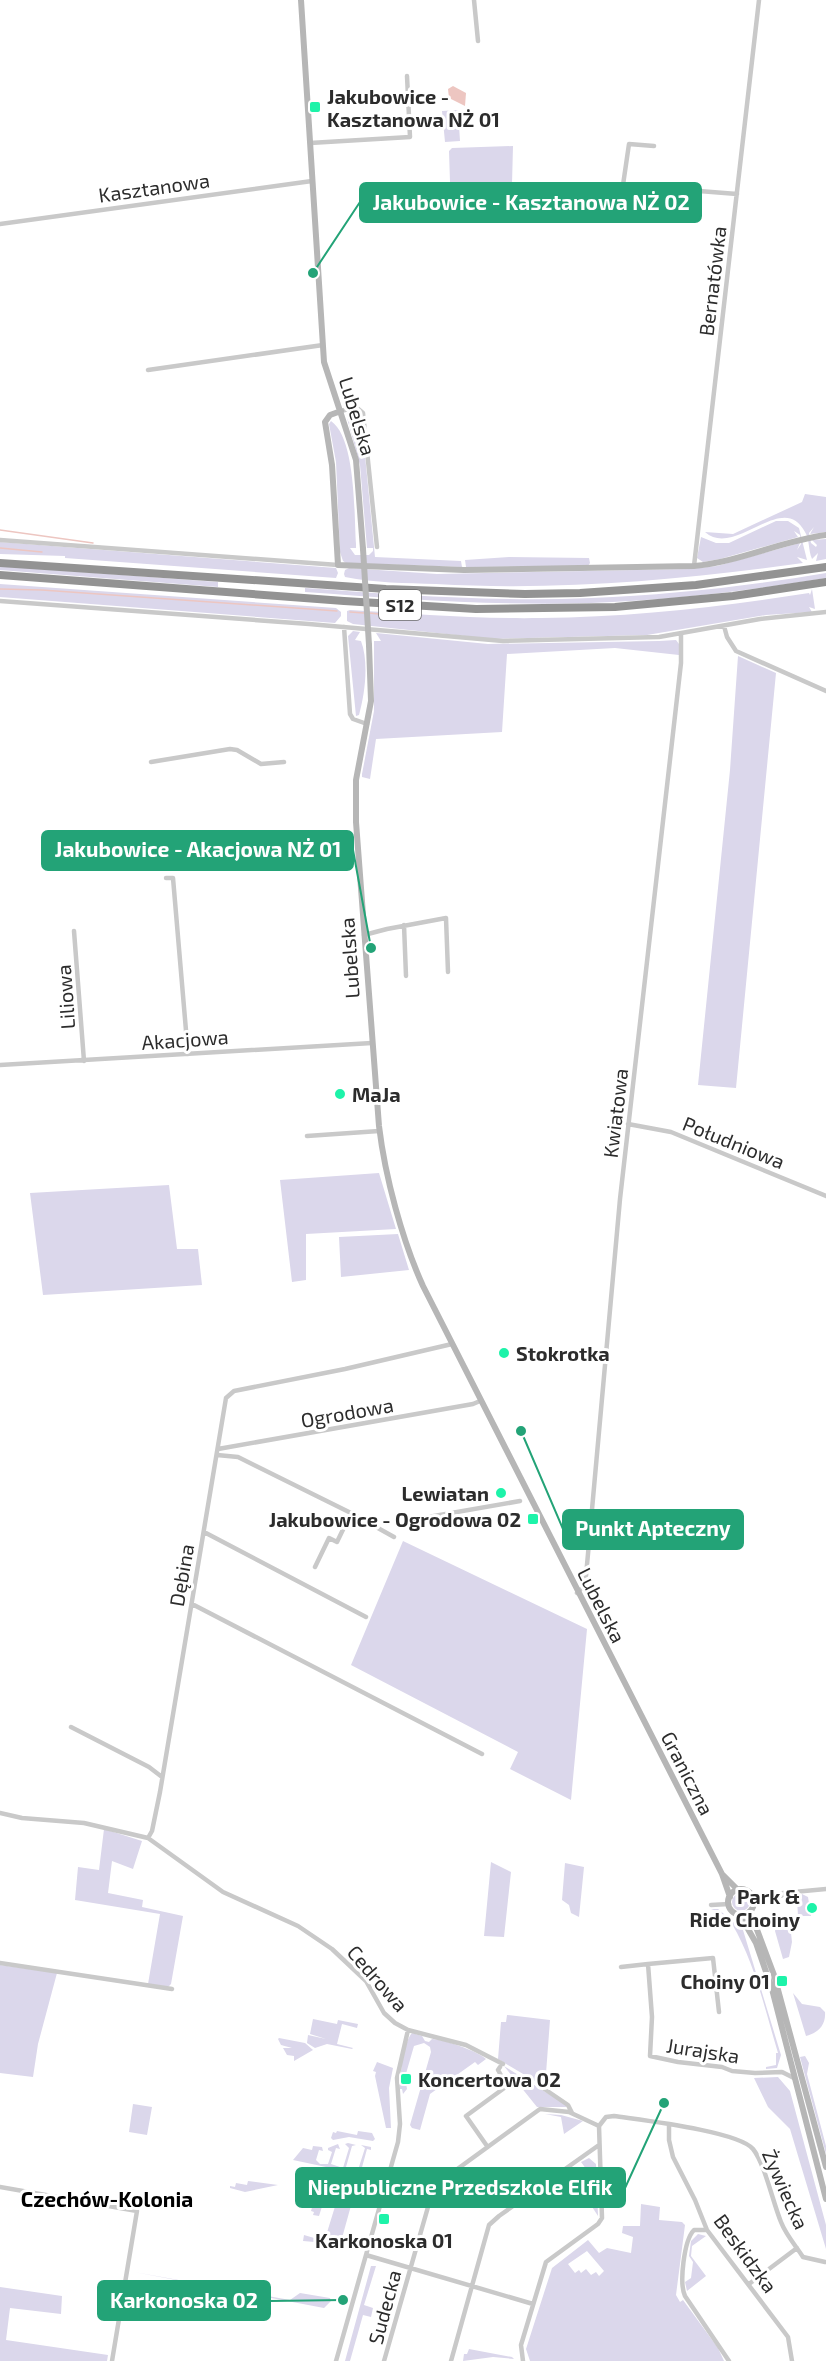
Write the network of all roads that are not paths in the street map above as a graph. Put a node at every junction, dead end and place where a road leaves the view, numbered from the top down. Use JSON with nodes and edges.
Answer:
{"nodes":[{"id":1,"x":300,"y":0,"type":"edge"},
{"id":2,"x":474,"y":0,"type":"edge"},
{"id":3,"x":759,"y":0,"type":"edge"},
{"id":4,"x":478,"y":41,"type":"dead end"},
{"id":5,"x":408,"y":76,"type":"dead end"},
{"id":6,"x":310,"y":143,"type":"junction"},
{"id":7,"x":654,"y":146,"type":"dead end"},
{"id":8,"x":312,"y":181,"type":"junction"},
{"id":9,"x":737,"y":194,"type":"junction"},
{"id":10,"x":0,"y":224,"type":"edge"},
{"id":11,"x":323,"y":345,"type":"junction"},
{"id":12,"x":148,"y":370,"type":"dead end"},
{"id":13,"x":341,"y":411,"type":"junction"},
{"id":14,"x":826,"y":535,"type":"edge"},
{"id":15,"x":0,"y":540,"type":"edge"},
{"id":16,"x":377,"y":547,"type":"dead end"},
{"id":17,"x":0,"y":563,"type":"edge"},
{"id":18,"x":338,"y":566,"type":"junction"},
{"id":19,"x":694,"y":566,"type":"junction"},
{"id":20,"x":826,"y":568,"type":"edge"},
{"id":21,"x":0,"y":575,"type":"edge"},
{"id":22,"x":826,"y":582,"type":"edge"},
{"id":23,"x":0,"y":601,"type":"edge"},
{"id":24,"x":825,"y":613,"type":"edge"},
{"id":25,"x":724,"y":626,"type":"junction"},
{"id":26,"x":344,"y":627,"type":"junction"},
{"id":27,"x":681,"y":634,"type":"junction"},
{"id":28,"x":826,"y":691,"type":"edge"},
{"id":29,"x":367,"y":724,"type":"junction"},
{"id":30,"x":150,"y":762,"type":"dead end"},
{"id":31,"x":284,"y":762,"type":"dead end"},
{"id":32,"x":166,"y":878,"type":"dead end"},
{"id":33,"x":404,"y":925,"type":"junction"},
{"id":34,"x":75,"y":931,"type":"dead end"},
{"id":35,"x":364,"y":935,"type":"junction"},
{"id":36,"x":448,"y":972,"type":"dead end"},
{"id":37,"x":406,"y":976,"type":"dead end"},
{"id":38,"x":372,"y":1043,"type":"junction"},
{"id":39,"x":188,"y":1054,"type":"junction"},
{"id":40,"x":84,"y":1060,"type":"junction"},
{"id":41,"x":0,"y":1065,"type":"edge"},
{"id":42,"x":628,"y":1124,"type":"junction"},
{"id":43,"x":380,"y":1131,"type":"junction"},
{"id":44,"x":307,"y":1136,"type":"dead end"},
{"id":45,"x":826,"y":1196,"type":"edge"},
{"id":46,"x":452,"y":1344,"type":"junction"},
{"id":47,"x":480,"y":1401,"type":"junction"},
{"id":48,"x":217,"y":1452,"type":"junction"},
{"id":49,"x":520,"y":1502,"type":"dead end"},
{"id":50,"x":351,"y":1513,"type":"junction"},
{"id":51,"x":411,"y":1520,"type":"dead end"},
{"id":52,"x":204,"y":1532,"type":"junction"},
{"id":53,"x":394,"y":1537,"type":"dead end"},
{"id":54,"x":315,"y":1567,"type":"dead end"},
{"id":55,"x":577,"y":1593,"type":"junction"},
{"id":56,"x":192,"y":1604,"type":"junction"},
{"id":57,"x":366,"y":1617,"type":"dead end"},
{"id":58,"x":625,"y":1686,"type":"joint"},
{"id":59,"x":71,"y":1727,"type":"dead end"},
{"id":60,"x":482,"y":1754,"type":"dead end"},
{"id":61,"x":162,"y":1777,"type":"junction"},
{"id":62,"x":0,"y":1813,"type":"edge"},
{"id":63,"x":148,"y":1838,"type":"junction"},
{"id":64,"x":722,"y":1874,"type":"junction"},
{"id":65,"x":826,"y":1889,"type":"edge"},
{"id":66,"x":738,"y":1890,"type":"junction"},
{"id":67,"x":787,"y":1893,"type":"junction"},
{"id":68,"x":752,"y":1896,"type":"junction"},
{"id":69,"x":729,"y":1900,"type":"junction"},
{"id":70,"x":754,"y":1904,"type":"junction"},
{"id":71,"x":711,"y":1905,"type":"dead end"},
{"id":72,"x":750,"y":1911,"type":"junction"},
{"id":73,"x":740,"y":1915,"type":"junction"},
{"id":74,"x":0,"y":1963,"type":"edge"},
{"id":75,"x":648,"y":1964,"type":"junction"},
{"id":76,"x":621,"y":1967,"type":"dead end"},
{"id":77,"x":172,"y":1989,"type":"dead end"},
{"id":78,"x":719,"y":2012,"type":"dead end"},
{"id":79,"x":408,"y":2030,"type":"junction"},
{"id":80,"x":789,"y":2061,"type":"junction"},
{"id":81,"x":782,"y":2072,"type":"junction"},
{"id":82,"x":794,"y":2078,"type":"junction"},
{"id":83,"x":543,"y":2088,"type":"dead end"},
{"id":84,"x":572,"y":2113,"type":"junction"},
{"id":85,"x":669,"y":2125,"type":"junction"},
{"id":86,"x":599,"y":2126,"type":"junction"},
{"id":87,"x":599,"y":2145,"type":"junction"},
{"id":88,"x":487,"y":2146,"type":"junction"},
{"id":89,"x":585,"y":2154,"type":"junction"},
{"id":90,"x":600,"y":2161,"type":"junction"},
{"id":91,"x":826,"y":2167,"type":"edge"},
{"id":92,"x":0,"y":2187,"type":"edge"},
{"id":93,"x":826,"y":2199,"type":"edge"},
{"id":94,"x":707,"y":2230,"type":"junction"},
{"id":95,"x":797,"y":2248,"type":"junction"},
{"id":96,"x":366,"y":2255,"type":"junction"},
{"id":97,"x":825,"y":2262,"type":"edge"},
{"id":98,"x":410,"y":2268,"type":"junction"},
{"id":99,"x":749,"y":2284,"type":"junction"},
{"id":100,"x":472,"y":2286,"type":"junction"},
{"id":101,"x":533,"y":2304,"type":"junction"},
{"id":102,"x":112,"y":2361,"type":"edge"},
{"id":103,"x":336,"y":2361,"type":"edge"},
{"id":104,"x":384,"y":2361,"type":"edge"},
{"id":105,"x":451,"y":2361,"type":"edge"},
{"id":106,"x":523,"y":2361,"type":"edge"},
{"id":107,"x":729,"y":2361,"type":"edge"},
{"id":108,"x":792,"y":2361,"type":"edge"}],
"edges":[{"from":1,"to":6,"type":"street","name":"Lubelska"},
{"from":2,"to":4,"type":"street"},
{"from":3,"to":9,"type":"street","name":"Bernatówka"},
{"from":5,"to":6,"type":"street"},
{"from":6,"to":8,"type":"street","name":"Lubelska"},
{"from":7,"to":9,"type":"street"},
{"from":8,"to":10,"type":"street","name":"Kasztanowa"},
{"from":8,"to":11,"type":"street","name":"Lubelska"},
{"from":9,"to":19,"type":"street","name":"Bernatówka"},
{"from":11,"to":12,"type":"street"},
{"from":11,"to":13,"type":"street","name":"Lubelska"},
{"from":13,"to":16,"type":"street"},
{"from":13,"to":18,"type":"street"},
{"from":13,"to":29,"type":"street","name":"Lubelska","bridge":true},
{"from":14,"to":19,"type":"street"},
{"from":15,"to":18,"type":"street"},
{"from":17,"to":20,"type":"highway","number":"S12"},
{"from":18,"to":19,"type":"street"},
{"from":21,"to":22,"type":"highway","number":"S12"},
{"from":23,"to":26,"type":"street"},
{"from":24,"to":25,"type":"street"},
{"from":25,"to":27,"type":"street"},
{"from":25,"to":28,"type":"street"},
{"from":26,"to":27,"type":"street"},
{"from":26,"to":29,"type":"street"},
{"from":27,"to":42,"type":"street","name":"Kwiatowa"},
{"from":29,"to":35,"type":"street","name":"Lubelska"},
{"from":30,"to":31,"type":"street"},
{"from":32,"to":39,"type":"street"},
{"from":33,"to":35,"type":"street"},
{"from":33,"to":36,"type":"street"},
{"from":33,"to":37,"type":"street"},
{"from":34,"to":40,"type":"street","name":"Liliowa"},
{"from":35,"to":38,"type":"street","name":"Lubelska"},
{"from":38,"to":39,"type":"street","name":"Akacjowa"},
{"from":38,"to":43,"type":"street","name":"Lubelska"},
{"from":39,"to":40,"type":"street","name":"Akacjowa"},
{"from":40,"to":41,"type":"street","name":"Akacjowa"},
{"from":42,"to":45,"type":"street","name":"Południowa"},
{"from":42,"to":55,"type":"street","name":"Kwiatowa"},
{"from":43,"to":44,"type":"street"},
{"from":43,"to":46,"type":"street","name":"Lubelska"},
{"from":46,"to":47,"type":"street","name":"Lubelska"},
{"from":46,"to":48,"type":"street","name":"Dębina"},
{"from":47,"to":48,"type":"street","name":"Ogrodowa"},
{"from":47,"to":55,"type":"street","name":"Lubelska"},
{"from":48,"to":50,"type":"street"},
{"from":48,"to":52,"type":"street","name":"Dębina"},
{"from":49,"to":51,"type":"street"},
{"from":50,"to":53,"type":"street"},
{"from":50,"to":54,"type":"street"},
{"from":52,"to":56,"type":"street","name":"Dębina"},
{"from":52,"to":57,"type":"street"},
{"from":55,"to":58,"type":"street","name":"Lubelska"},
{"from":56,"to":60,"type":"street"},
{"from":56,"to":61,"type":"street","name":"Dębina"},
{"from":58,"to":64,"type":"street","name":"Graniczna"},
{"from":59,"to":61,"type":"street"},
{"from":61,"to":63,"type":"street","name":"Dębina"},
{"from":62,"to":63,"type":"street"},
{"from":63,"to":79,"type":"street","name":"Cedrowa"},
{"from":64,"to":66,"type":"street","name":"Graniczna"},
{"from":64,"to":69,"type":"street","name":"Graniczna"},
{"from":65,"to":67,"type":"street"},
{"from":66,"to":68,"type":"street"},
{"from":66,"to":69,"type":"street"},
{"from":67,"to":68,"type":"street"},
{"from":67,"to":70,"type":"street"},
{"from":68,"to":70,"type":"street"},
{"from":69,"to":71,"type":"street"},
{"from":69,"to":73,"type":"street"},
{"from":70,"to":72,"type":"street"},
{"from":72,"to":73,"type":"street"},
{"from":72,"to":91,"type":"street"},
{"from":73,"to":80,"type":"street"},
{"from":74,"to":77,"type":"street"},
{"from":75,"to":76,"type":"street"},
{"from":75,"to":78,"type":"street","name":"Jurajska"},
{"from":75,"to":81,"type":"street","name":"Jurajska"},
{"from":79,"to":88,"type":"street","name":"Cedrowa"},
{"from":79,"to":96,"type":"street"},
{"from":80,"to":81,"type":"street"},
{"from":80,"to":82,"type":"street"},
{"from":81,"to":82,"type":"street","name":"Jurajska"},
{"from":82,"to":93,"type":"street"},
{"from":83,"to":84,"type":"street"},
{"from":84,"to":86,"type":"street","name":"Sudecka"},
{"from":84,"to":88,"type":"street","name":"Sudecka"},
{"from":85,"to":86,"type":"street","name":"Żywiecka"},
{"from":85,"to":94,"type":"street","name":"Beskidzka"},
{"from":85,"to":95,"type":"street","name":"Żywiecka"},
{"from":86,"to":87,"type":"street"},
{"from":87,"to":89,"type":"street"},
{"from":87,"to":90,"type":"street"},
{"from":88,"to":98,"type":"street","name":"Sudecka"},
{"from":89,"to":90,"type":"street"},
{"from":89,"to":100,"type":"street"},
{"from":90,"to":101,"type":"street"},
{"from":92,"to":102,"type":"street"},
{"from":94,"to":99,"type":"street","name":"Beskidzka"},
{"from":94,"to":107,"type":"street"},
{"from":95,"to":97,"type":"street","name":"Żywiecka"},
{"from":95,"to":99,"type":"street","name":"Żywiecka"},
{"from":96,"to":98,"type":"street"},
{"from":96,"to":103,"type":"street"},
{"from":98,"to":100,"type":"street"},
{"from":98,"to":104,"type":"street","name":"Sudecka"},
{"from":99,"to":108,"type":"street","name":"Beskidzka"},
{"from":100,"to":101,"type":"street"},
{"from":100,"to":105,"type":"street"},
{"from":101,"to":106,"type":"street"}]}
